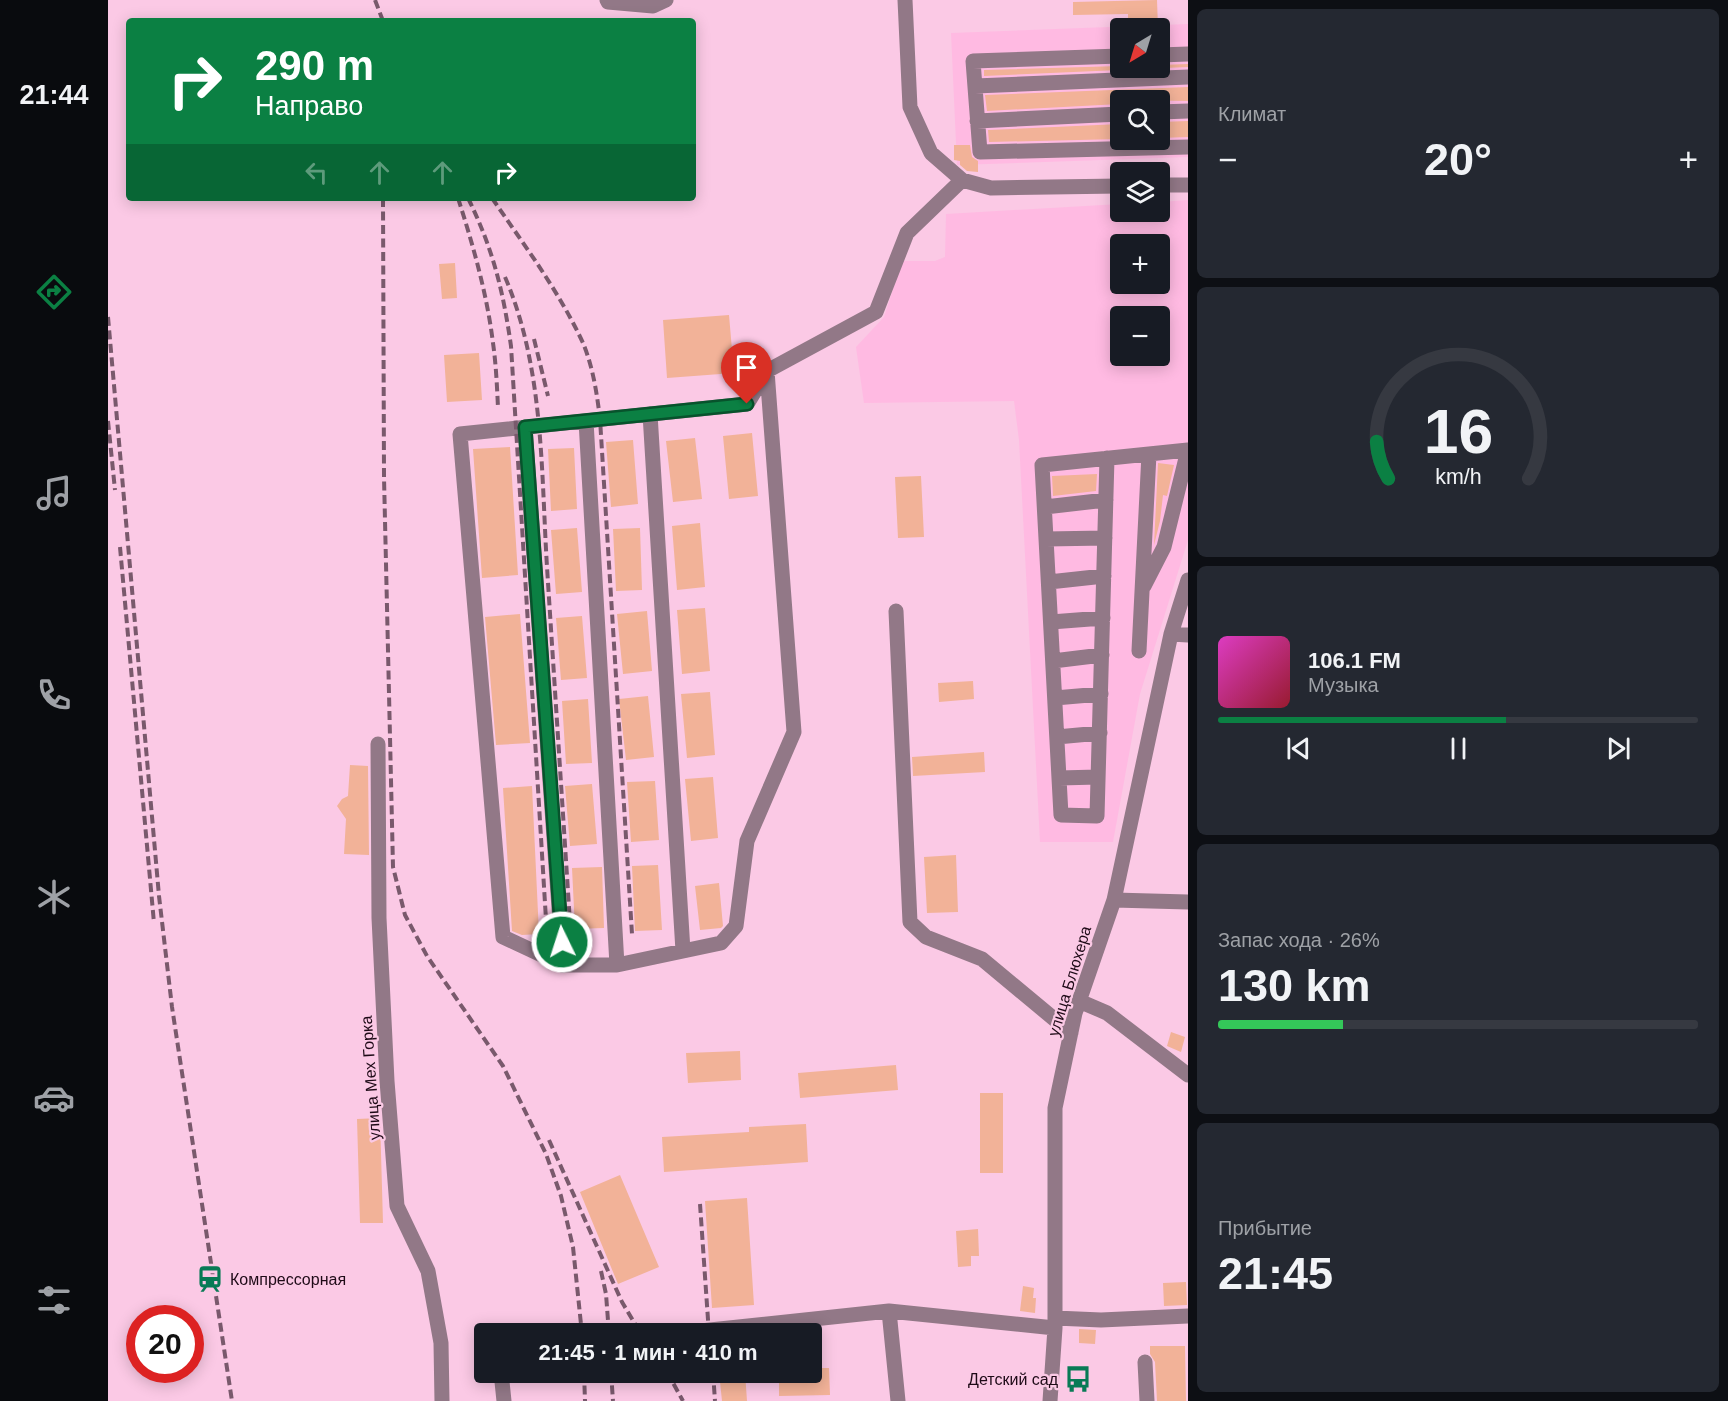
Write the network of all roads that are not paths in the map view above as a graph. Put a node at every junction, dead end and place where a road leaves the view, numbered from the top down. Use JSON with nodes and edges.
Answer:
{"nodes":[{"id":1,"x":607,"y":0,"type":"edge"},
{"id":2,"x":666,"y":0,"type":"edge"},
{"id":3,"x":905,"y":0,"type":"edge"},
{"id":4,"x":1188,"y":54,"type":"edge"},
{"id":5,"x":1170,"y":55,"type":"edge"},
{"id":6,"x":1110,"y":56,"type":"edge"},
{"id":7,"x":1188,"y":76,"type":"edge"},
{"id":8,"x":975,"y":86,"type":"junction"},
{"id":9,"x":1188,"y":111,"type":"edge"},
{"id":10,"x":1170,"y":112,"type":"edge"},
{"id":11,"x":1110,"y":114,"type":"edge"},
{"id":12,"x":977,"y":121,"type":"junction"},
{"id":13,"x":1188,"y":147,"type":"edge"},
{"id":14,"x":962,"y":180,"type":"junction"},
{"id":15,"x":1170,"y":185,"type":"edge"},
{"id":16,"x":1188,"y":185,"type":"edge"},
{"id":17,"x":1110,"y":186,"type":"edge"},
{"id":18,"x":767,"y":371,"type":"junction"},
{"id":19,"x":650,"y":414,"type":"junction"},
{"id":20,"x":586,"y":421,"type":"junction"},
{"id":21,"x":525,"y":427,"type":"junction"},
{"id":22,"x":1188,"y":450,"type":"edge"},
{"id":23,"x":1149,"y":454,"type":"junction"},
{"id":24,"x":1107,"y":458,"type":"junction"},
{"id":25,"x":1106,"y":500,"type":"junction"},
{"id":26,"x":1045,"y":507,"type":"junction"},
{"id":27,"x":1046,"y":538,"type":"junction"},
{"id":28,"x":1105,"y":538,"type":"junction"},
{"id":29,"x":1104,"y":576,"type":"junction"},
{"id":30,"x":1188,"y":580,"type":"edge"},
{"id":31,"x":1049,"y":582,"type":"junction"},
{"id":32,"x":1142,"y":589,"type":"junction"},
{"id":33,"x":896,"y":611,"type":"dead end"},
{"id":34,"x":1103,"y":618,"type":"junction"},
{"id":35,"x":1051,"y":622,"type":"junction"},
{"id":36,"x":1171,"y":634,"type":"junction"},
{"id":37,"x":1188,"y":635,"type":"edge"},
{"id":38,"x":1139,"y":651,"type":"dead end"},
{"id":39,"x":1102,"y":655,"type":"junction"},
{"id":40,"x":1053,"y":661,"type":"junction"},
{"id":41,"x":1101,"y":694,"type":"junction"},
{"id":42,"x":1055,"y":698,"type":"junction"},
{"id":43,"x":1100,"y":733,"type":"junction"},
{"id":44,"x":1057,"y":737,"type":"junction"},
{"id":45,"x":378,"y":744,"type":"dead end"},
{"id":46,"x":1098,"y":777,"type":"junction"},
{"id":47,"x":1059,"y":778,"type":"junction"},
{"id":48,"x":1113,"y":900,"type":"junction"},
{"id":49,"x":1188,"y":902,"type":"edge"},
{"id":50,"x":683,"y":951,"type":"junction"},
{"id":51,"x":563,"y":965,"type":"junction"},
{"id":52,"x":617,"y":965,"type":"junction"},
{"id":53,"x":1079,"y":1001,"type":"junction"},
{"id":54,"x":1071,"y":1033,"type":"junction"},
{"id":55,"x":1188,"y":1075,"type":"edge"},
{"id":56,"x":890,"y":1311,"type":"junction"},
{"id":57,"x":1188,"y":1316,"type":"edge"},
{"id":58,"x":776,"y":1323,"type":"edge"},
{"id":59,"x":1055,"y":1323,"type":"junction"},
{"id":60,"x":1145,"y":1362,"type":"dead end"},
{"id":61,"x":502,"y":1383,"type":"edge"},
{"id":62,"x":442,"y":1401,"type":"edge"},
{"id":63,"x":504,"y":1401,"type":"edge"},
{"id":64,"x":898,"y":1401,"type":"edge"},
{"id":65,"x":1050,"y":1401,"type":"edge"},
{"id":66,"x":1147,"y":1401,"type":"edge"}],
"edges":[{"from":1,"to":2,"type":"street"},
{"from":3,"to":14,"type":"street"},
{"from":4,"to":5,"type":"street"},
{"from":6,"to":8,"type":"street"},
{"from":7,"to":8,"type":"street"},
{"from":8,"to":12,"type":"street"},
{"from":9,"to":10,"type":"street"},
{"from":11,"to":12,"type":"street"},
{"from":12,"to":13,"type":"street"},
{"from":14,"to":17,"type":"street"},
{"from":14,"to":18,"type":"street"},
{"from":15,"to":16,"type":"street"},
{"from":18,"to":19,"type":"street"},
{"from":18,"to":50,"type":"street"},
{"from":19,"to":20,"type":"street"},
{"from":19,"to":50,"type":"street"},
{"from":20,"to":21,"type":"street"},
{"from":20,"to":52,"type":"street"},
{"from":21,"to":51,"type":"street"},
{"from":21,"to":51,"type":"street"},
{"from":22,"to":23,"type":"street"},
{"from":22,"to":32,"type":"street"},
{"from":23,"to":24,"type":"street"},
{"from":23,"to":32,"type":"street"},
{"from":24,"to":25,"type":"street"},
{"from":24,"to":26,"type":"street"},
{"from":25,"to":26,"type":"street"},
{"from":25,"to":28,"type":"street"},
{"from":26,"to":27,"type":"street"},
{"from":27,"to":28,"type":"street"},
{"from":27,"to":31,"type":"street"},
{"from":28,"to":29,"type":"street"},
{"from":29,"to":31,"type":"street"},
{"from":29,"to":34,"type":"street"},
{"from":30,"to":36,"type":"street","name":"улица Блюхера"},
{"from":31,"to":35,"type":"street"},
{"from":32,"to":38,"type":"street"},
{"from":33,"to":54,"type":"street"},
{"from":34,"to":35,"type":"street"},
{"from":34,"to":39,"type":"street"},
{"from":35,"to":40,"type":"street"},
{"from":36,"to":37,"type":"street"},
{"from":36,"to":48,"type":"street","name":"улица Блюхера"},
{"from":39,"to":40,"type":"street"},
{"from":39,"to":41,"type":"street"},
{"from":40,"to":42,"type":"street"},
{"from":41,"to":42,"type":"street"},
{"from":41,"to":43,"type":"street"},
{"from":42,"to":44,"type":"street"},
{"from":43,"to":44,"type":"street"},
{"from":43,"to":46,"type":"street"},
{"from":44,"to":47,"type":"street"},
{"from":45,"to":62,"type":"street","name":"улица Мех Горка"},
{"from":46,"to":47,"type":"street"},
{"from":46,"to":47,"type":"street"},
{"from":48,"to":49,"type":"street"},
{"from":48,"to":53,"type":"street","name":"улица Блюхера"},
{"from":50,"to":52,"type":"street"},
{"from":51,"to":52,"type":"street"},
{"from":53,"to":54,"type":"street","name":"улица Блюхера"},
{"from":53,"to":55,"type":"street"},
{"from":54,"to":59,"type":"street","name":"улица Блюхера"},
{"from":56,"to":58,"type":"street"},
{"from":56,"to":59,"type":"street"},
{"from":56,"to":64,"type":"street"},
{"from":57,"to":59,"type":"street"},
{"from":59,"to":65,"type":"street","name":"улица Блюхера"},
{"from":60,"to":66,"type":"street"},
{"from":61,"to":63,"type":"street"}]}
